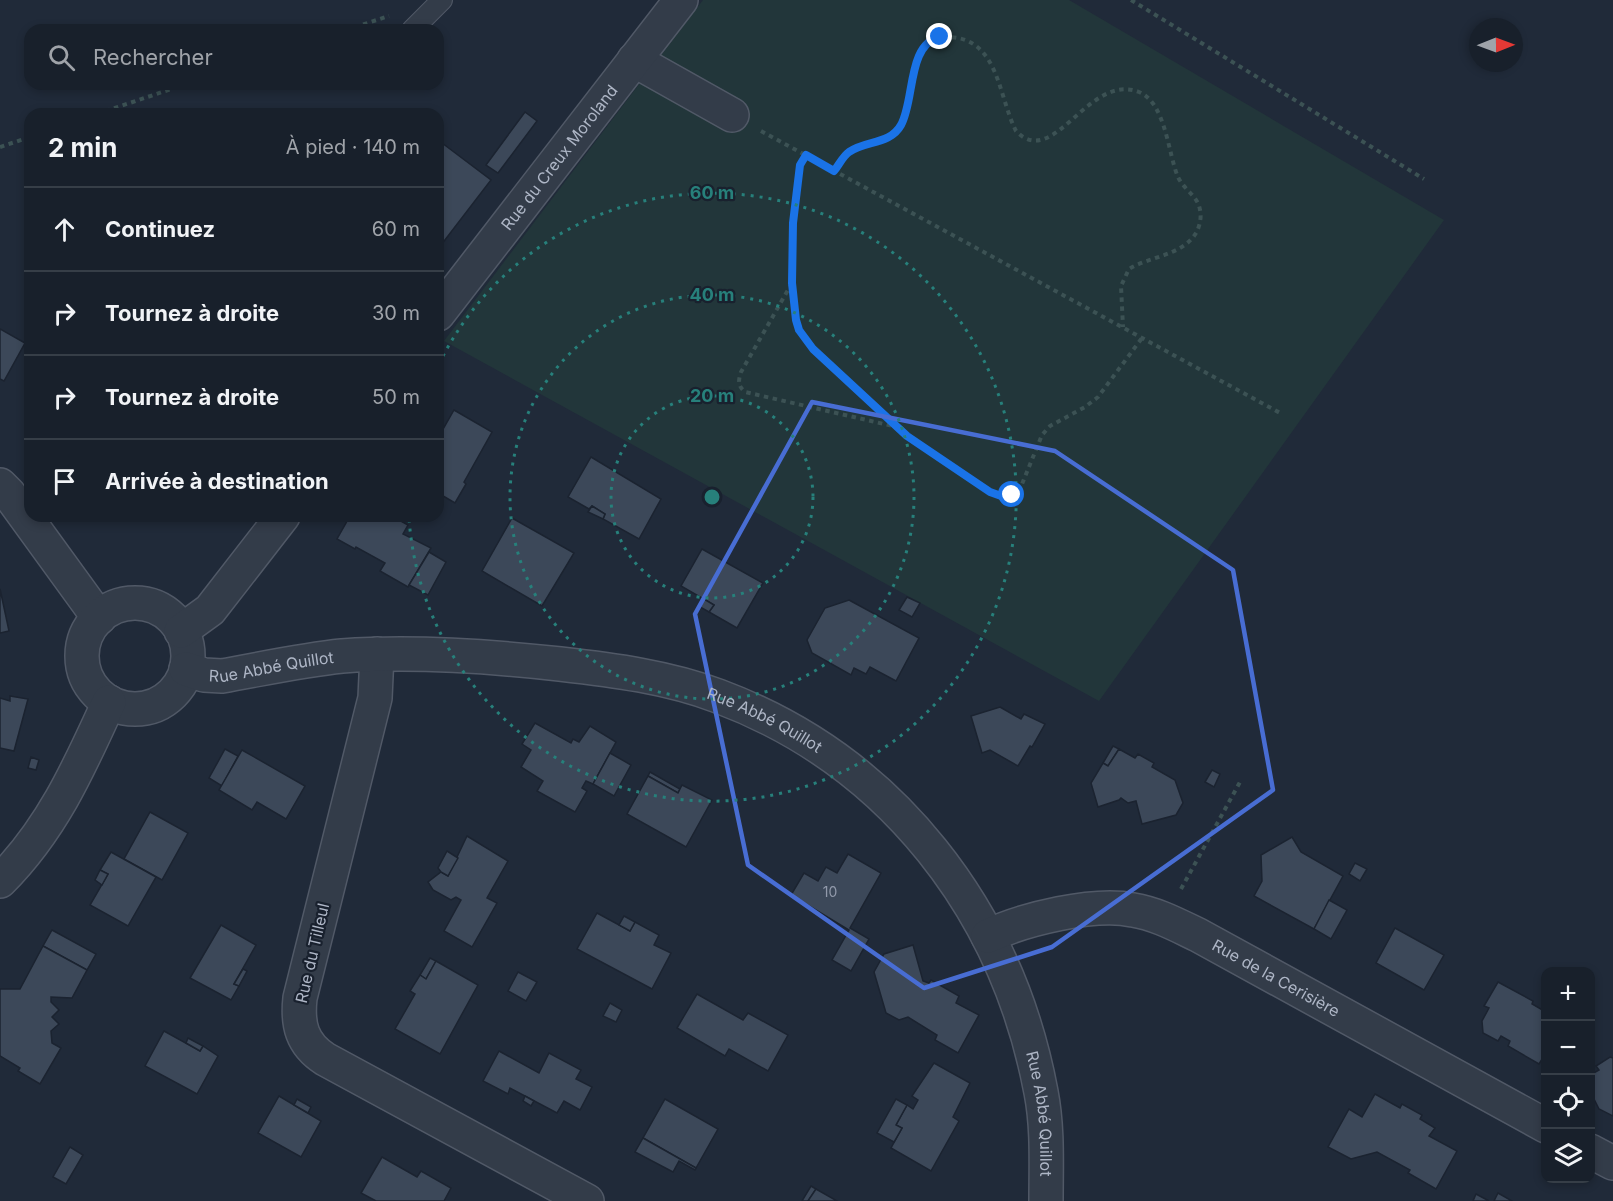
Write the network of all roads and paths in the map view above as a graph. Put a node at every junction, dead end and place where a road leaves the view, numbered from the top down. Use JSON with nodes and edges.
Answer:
{"nodes":[{"id":1,"x":442,"y":0,"type":"edge"},
{"id":2,"x":681,"y":0,"type":"edge"},
{"id":3,"x":1131,"y":0,"type":"edge"},
{"id":4,"x":418,"y":24,"type":"edge"},
{"id":5,"x":634,"y":60,"type":"junction"},
{"id":6,"x":168,"y":90,"type":"edge"},
{"id":7,"x":115,"y":108,"type":"edge"},
{"id":8,"x":732,"y":115,"type":"joint"},
{"id":9,"x":24,"y":139,"type":"edge"},
{"id":10,"x":0,"y":147,"type":"edge"},
{"id":11,"x":806,"y":155,"type":"junction"},
{"id":12,"x":834,"y":171,"type":"junction"},
{"id":13,"x":1424,"y":179,"type":"dead end"},
{"id":14,"x":792,"y":283,"type":"junction"},
{"id":15,"x":444,"y":306,"type":"edge"},
{"id":16,"x":1123,"y":327,"type":"junction"},
{"id":17,"x":1142,"y":338,"type":"junction"},
{"id":18,"x":1282,"y":414,"type":"dead end"},
{"id":19,"x":897,"y":427,"type":"junction"},
{"id":20,"x":0,"y":485,"type":"edge"},
{"id":21,"x":24,"y":515,"type":"edge"},
{"id":22,"x":29,"y":522,"type":"edge"},
{"id":23,"x":278,"y":522,"type":"edge"},
{"id":24,"x":99,"y":618,"type":"junction"},
{"id":25,"x":181,"y":631,"type":"junction"},
{"id":26,"x":377,"y":654,"type":"junction"},
{"id":27,"x":186,"y":669,"type":"junction"},
{"id":28,"x":109,"y":702,"type":"junction"},
{"id":29,"x":1240,"y":782,"type":"dead end"},
{"id":30,"x":0,"y":881,"type":"edge"},
{"id":31,"x":1165,"y":919,"type":"junction"},
{"id":32,"x":988,"y":936,"type":"junction"},
{"id":33,"x":1541,"y":1124,"type":"edge"},
{"id":34,"x":1595,"y":1153,"type":"edge"},
{"id":35,"x":1613,"y":1163,"type":"edge"},
{"id":36,"x":587,"y":1201,"type":"edge"},
{"id":37,"x":1046,"y":1201,"type":"edge"}],
"edges":[{"from":1,"to":4,"type":"lane"},
{"from":2,"to":5,"type":"street","name":"Rue du Creux Moroland"},
{"from":3,"to":13,"type":"path"},
{"from":5,"to":8,"type":"street"},
{"from":5,"to":15,"type":"street","name":"Rue du Creux Moroland"},
{"from":6,"to":7,"type":"path"},
{"from":8,"to":11,"type":"path"},
{"from":9,"to":10,"type":"path"},
{"from":11,"to":12,"type":"path"},
{"from":11,"to":14,"type":"path"},
{"from":12,"to":16,"type":"path"},
{"from":12,"to":16,"type":"path"},
{"from":14,"to":19,"type":"path"},
{"from":14,"to":19,"type":"path"},
{"from":16,"to":17,"type":"path"},
{"from":17,"to":18,"type":"path"},
{"from":17,"to":19,"type":"path"},
{"from":20,"to":21,"type":"street"},
{"from":22,"to":24,"type":"street"},
{"from":23,"to":25,"type":"street"},
{"from":24,"to":25,"type":"street"},
{"from":24,"to":28,"type":"street"},
{"from":25,"to":27,"type":"street"},
{"from":26,"to":27,"type":"street","name":"Rue Abbé Quillot"},
{"from":26,"to":32,"type":"street","name":"Rue Abbé Quillot"},
{"from":26,"to":36,"type":"street","name":"Rue du Tilleul"},
{"from":27,"to":28,"type":"street"},
{"from":28,"to":30,"type":"street"},
{"from":29,"to":31,"type":"path"},
{"from":31,"to":32,"type":"street","name":"Rue de la Cerisière"},
{"from":31,"to":33,"type":"street","name":"Rue de la Cerisière"},
{"from":32,"to":37,"type":"street","name":"Rue Abbé Quillot"},
{"from":34,"to":35,"type":"street"}]}
